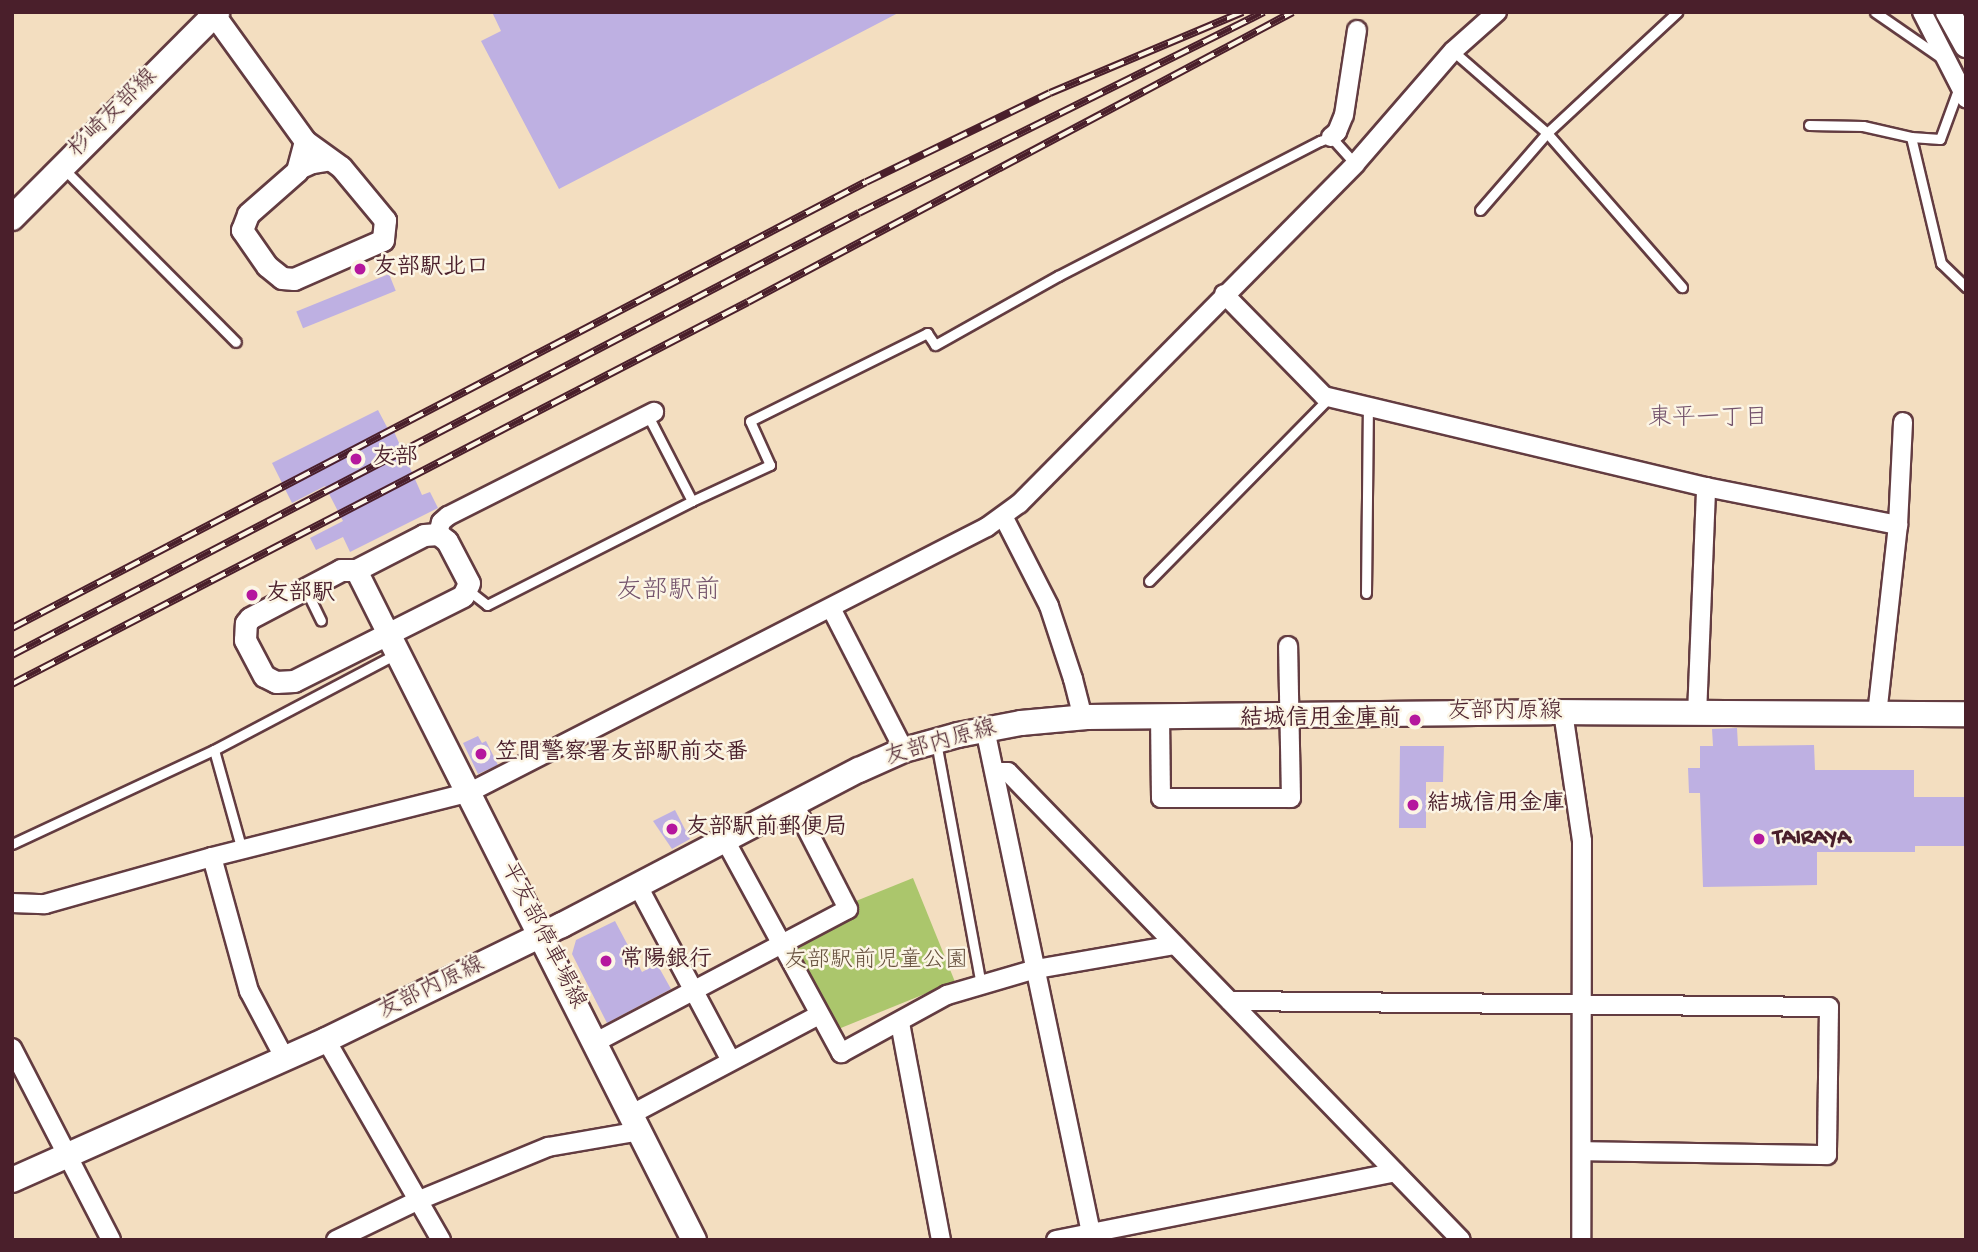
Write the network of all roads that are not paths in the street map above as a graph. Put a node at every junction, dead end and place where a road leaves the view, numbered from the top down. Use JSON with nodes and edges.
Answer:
{"nodes":[{"id":1,"x":1497,"y":12,"type":"edge"},
{"id":2,"x":1677,"y":12,"type":"edge"},
{"id":3,"x":1875,"y":12,"type":"edge"},
{"id":4,"x":1922,"y":12,"type":"edge"},
{"id":5,"x":1948,"y":12,"type":"edge"},
{"id":6,"x":214,"y":13,"type":"edge"},
{"id":7,"x":1357,"y":30,"type":"dead end"},
{"id":8,"x":1966,"y":46,"type":"edge"},
{"id":9,"x":1453,"y":51,"type":"junction"},
{"id":10,"x":1948,"y":62,"type":"junction"},
{"id":11,"x":1963,"y":92,"type":"edge"},
{"id":12,"x":1809,"y":125,"type":"dead end"},
{"id":13,"x":1547,"y":133,"type":"junction"},
{"id":14,"x":1331,"y":137,"type":"junction"},
{"id":15,"x":1911,"y":137,"type":"junction"},
{"id":16,"x":305,"y":141,"type":"junction"},
{"id":17,"x":333,"y":161,"type":"junction"},
{"id":18,"x":1355,"y":164,"type":"junction"},
{"id":19,"x":62,"y":167,"type":"junction"},
{"id":20,"x":297,"y":171,"type":"junction"},
{"id":21,"x":1480,"y":210,"type":"dead end"},
{"id":22,"x":12,"y":218,"type":"edge"},
{"id":23,"x":1682,"y":287,"type":"dead end"},
{"id":24,"x":1966,"y":287,"type":"edge"},
{"id":25,"x":1224,"y":294,"type":"junction"},
{"id":26,"x":236,"y":342,"type":"dead end"},
{"id":27,"x":1329,"y":397,"type":"junction"},
{"id":28,"x":1368,"y":407,"type":"junction"},
{"id":29,"x":650,"y":413,"type":"joint"},
{"id":30,"x":1903,"y":422,"type":"dead end"},
{"id":31,"x":1706,"y":486,"type":"junction"},
{"id":32,"x":692,"y":500,"type":"junction"},
{"id":33,"x":1003,"y":516,"type":"junction"},
{"id":34,"x":1898,"y":525,"type":"junction"},
{"id":35,"x":438,"y":534,"type":"junction"},
{"id":36,"x":356,"y":570,"type":"junction"},
{"id":37,"x":1149,"y":581,"type":"dead end"},
{"id":38,"x":305,"y":589,"type":"junction"},
{"id":39,"x":468,"y":590,"type":"junction"},
{"id":40,"x":1367,"y":593,"type":"dead end"},
{"id":41,"x":831,"y":608,"type":"junction"},
{"id":42,"x":321,"y":621,"type":"dead end"},
{"id":43,"x":393,"y":643,"type":"junction"},
{"id":44,"x":1288,"y":646,"type":"dead end"},
{"id":45,"x":1563,"y":712,"type":"junction"},
{"id":46,"x":1292,"y":715,"type":"junction"},
{"id":47,"x":1697,"y":715,"type":"junction"},
{"id":48,"x":1877,"y":715,"type":"junction"},
{"id":49,"x":1966,"y":715,"type":"edge"},
{"id":50,"x":1160,"y":716,"type":"junction"},
{"id":51,"x":1083,"y":718,"type":"junction"},
{"id":52,"x":985,"y":729,"type":"junction"},
{"id":53,"x":936,"y":741,"type":"junction"},
{"id":54,"x":214,"y":750,"type":"junction"},
{"id":55,"x":904,"y":750,"type":"junction"},
{"id":56,"x":995,"y":772,"type":"junction"},
{"id":57,"x":470,"y":792,"type":"junction"},
{"id":58,"x":793,"y":802,"type":"junction"},
{"id":59,"x":725,"y":840,"type":"junction"},
{"id":60,"x":12,"y":844,"type":"edge"},
{"id":61,"x":242,"y":850,"type":"junction"},
{"id":62,"x":212,"y":857,"type":"junction"},
{"id":63,"x":638,"y":886,"type":"junction"},
{"id":64,"x":12,"y":903,"type":"edge"},
{"id":65,"x":542,"y":935,"type":"junction"},
{"id":66,"x":781,"y":945,"type":"junction"},
{"id":67,"x":1175,"y":945,"type":"junction"},
{"id":68,"x":1036,"y":969,"type":"junction"},
{"id":69,"x":981,"y":985,"type":"junction"},
{"id":70,"x":695,"y":988,"type":"junction"},
{"id":71,"x":1230,"y":1001,"type":"junction"},
{"id":72,"x":1582,"y":1003,"type":"junction"},
{"id":73,"x":819,"y":1015,"type":"junction"},
{"id":74,"x":900,"y":1023,"type":"junction"},
{"id":75,"x":326,"y":1040,"type":"junction"},
{"id":76,"x":596,"y":1042,"type":"junction"},
{"id":77,"x":12,"y":1048,"type":"edge"},
{"id":78,"x":285,"y":1059,"type":"junction"},
{"id":79,"x":732,"y":1061,"type":"junction"},
{"id":80,"x":636,"y":1123,"type":"junction"},
{"id":81,"x":1582,"y":1151,"type":"junction"},
{"id":82,"x":68,"y":1156,"type":"junction"},
{"id":83,"x":1395,"y":1172,"type":"junction"},
{"id":84,"x":12,"y":1180,"type":"edge"},
{"id":85,"x":417,"y":1201,"type":"junction"},
{"id":86,"x":1091,"y":1233,"type":"junction"},
{"id":87,"x":111,"y":1240,"type":"edge"},
{"id":88,"x":336,"y":1240,"type":"edge"},
{"id":89,"x":441,"y":1240,"type":"edge"},
{"id":90,"x":694,"y":1240,"type":"edge"},
{"id":91,"x":941,"y":1240,"type":"edge"},
{"id":92,"x":1056,"y":1240,"type":"edge"},
{"id":93,"x":1461,"y":1240,"type":"edge"},
{"id":94,"x":1581,"y":1240,"type":"edge"}],
"edges":[{"from":1,"to":9,"type":"street"},
{"from":2,"to":13,"type":"lane"},
{"from":3,"to":10,"type":"lane"},
{"from":4,"to":10,"type":"street"},
{"from":5,"to":8,"type":"main road"},
{"from":6,"to":16,"type":"street"},
{"from":6,"to":19,"type":"main road","name":"杉崎友部線"},
{"from":7,"to":14,"type":"street"},
{"from":9,"to":13,"type":"lane"},
{"from":9,"to":18,"type":"street"},
{"from":10,"to":11,"type":"street"},
{"from":11,"to":15,"type":"lane"},
{"from":12,"to":15,"type":"lane"},
{"from":13,"to":21,"type":"lane"},
{"from":13,"to":23,"type":"lane"},
{"from":14,"to":18,"type":"lane"},
{"from":14,"to":32,"type":"lane"},
{"from":15,"to":24,"type":"lane"},
{"from":16,"to":17,"type":"street"},
{"from":16,"to":20,"type":"street"},
{"from":17,"to":20,"type":"street"},
{"from":17,"to":20,"type":"street"},
{"from":18,"to":25,"type":"street"},
{"from":19,"to":22,"type":"main road","name":"杉崎友部線"},
{"from":19,"to":26,"type":"lane"},
{"from":25,"to":27,"type":"street"},
{"from":25,"to":33,"type":"street"},
{"from":27,"to":28,"type":"street"},
{"from":27,"to":37,"type":"lane"},
{"from":28,"to":31,"type":"street"},
{"from":28,"to":40,"type":"lane"},
{"from":29,"to":32,"type":"lane"},
{"from":29,"to":35,"type":"street"},
{"from":30,"to":34,"type":"street"},
{"from":31,"to":34,"type":"street"},
{"from":31,"to":47,"type":"street"},
{"from":32,"to":39,"type":"lane"},
{"from":33,"to":41,"type":"street"},
{"from":33,"to":51,"type":"street"},
{"from":34,"to":48,"type":"street"},
{"from":35,"to":36,"type":"street"},
{"from":35,"to":39,"type":"street"},
{"from":36,"to":38,"type":"street"},
{"from":36,"to":43,"type":"street"},
{"from":38,"to":42,"type":"lane"},
{"from":38,"to":43,"type":"street"},
{"from":39,"to":43,"type":"street"},
{"from":41,"to":55,"type":"street"},
{"from":41,"to":57,"type":"street"},
{"from":43,"to":54,"type":"lane"},
{"from":43,"to":57,"type":"main road","name":"平友部停車場線"},
{"from":44,"to":46,"type":"street"},
{"from":45,"to":46,"type":"main road","name":"友部内原線"},
{"from":45,"to":47,"type":"main road","name":"友部内原線"},
{"from":45,"to":72,"type":"street"},
{"from":46,"to":50,"type":"main road","name":"友部内原線"},
{"from":46,"to":50,"type":"street"},
{"from":47,"to":48,"type":"main road","name":"友部内原線"},
{"from":48,"to":49,"type":"main road","name":"友部内原線"},
{"from":50,"to":51,"type":"main road","name":"友部内原線"},
{"from":51,"to":52,"type":"main road","name":"友部内原線"},
{"from":52,"to":53,"type":"main road","name":"友部内原線"},
{"from":52,"to":56,"type":"street"},
{"from":53,"to":55,"type":"main road","name":"友部内原線"},
{"from":53,"to":69,"type":"lane"},
{"from":54,"to":60,"type":"lane"},
{"from":54,"to":61,"type":"lane"},
{"from":55,"to":58,"type":"main road","name":"友部内原線"},
{"from":56,"to":67,"type":"street"},
{"from":56,"to":68,"type":"street"},
{"from":57,"to":61,"type":"street"},
{"from":57,"to":65,"type":"main road","name":"平友部停車場線"},
{"from":58,"to":59,"type":"main road","name":"友部内原線"},
{"from":58,"to":66,"type":"street"},
{"from":59,"to":63,"type":"main road","name":"友部内原線"},
{"from":59,"to":66,"type":"street"},
{"from":61,"to":62,"type":"street"},
{"from":62,"to":64,"type":"street"},
{"from":62,"to":78,"type":"street"},
{"from":63,"to":65,"type":"main road","name":"友部内原線"},
{"from":63,"to":70,"type":"street"},
{"from":65,"to":75,"type":"main road","name":"友部内原線"},
{"from":65,"to":76,"type":"main road","name":"平友部停車場線"},
{"from":66,"to":70,"type":"street"},
{"from":66,"to":73,"type":"street"},
{"from":67,"to":68,"type":"street"},
{"from":67,"to":71,"type":"street"},
{"from":68,"to":69,"type":"street"},
{"from":68,"to":86,"type":"street"},
{"from":69,"to":74,"type":"street"},
{"from":70,"to":76,"type":"street"},
{"from":70,"to":79,"type":"street"},
{"from":71,"to":72,"type":"street"},
{"from":71,"to":83,"type":"street"},
{"from":72,"to":81,"type":"street"},
{"from":72,"to":81,"type":"street"},
{"from":73,"to":74,"type":"street"},
{"from":73,"to":79,"type":"street"},
{"from":74,"to":91,"type":"street"},
{"from":75,"to":78,"type":"main road","name":"友部内原線"},
{"from":75,"to":85,"type":"street"},
{"from":76,"to":80,"type":"main road","name":"平友部停車場線"},
{"from":77,"to":82,"type":"street"},
{"from":78,"to":82,"type":"main road","name":"友部内原線"},
{"from":79,"to":80,"type":"street"},
{"from":80,"to":85,"type":"street"},
{"from":80,"to":90,"type":"main road","name":"平友部停車場線"},
{"from":81,"to":94,"type":"street"},
{"from":82,"to":84,"type":"main road","name":"友部内原線"},
{"from":82,"to":87,"type":"street"},
{"from":83,"to":86,"type":"street"},
{"from":83,"to":93,"type":"street"},
{"from":85,"to":88,"type":"street"},
{"from":85,"to":89,"type":"street"},
{"from":86,"to":92,"type":"street"}]}
